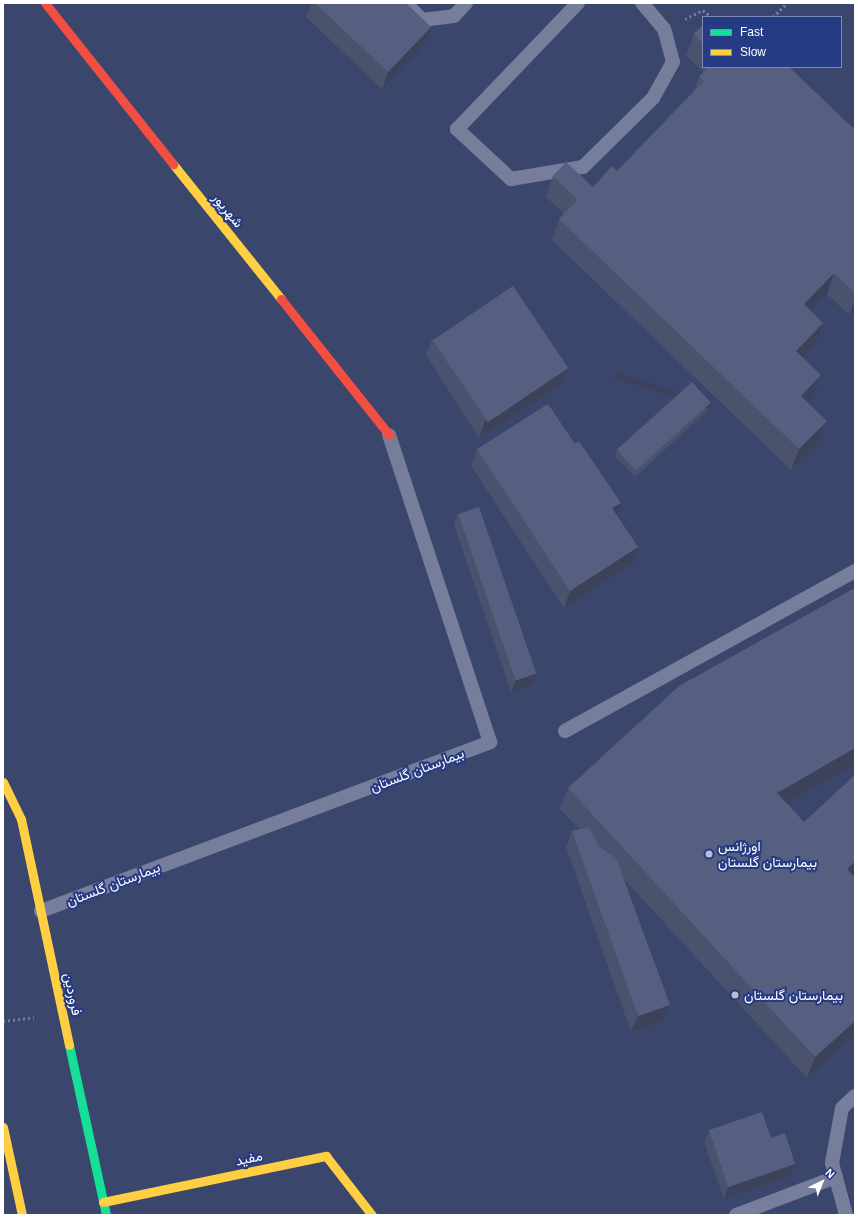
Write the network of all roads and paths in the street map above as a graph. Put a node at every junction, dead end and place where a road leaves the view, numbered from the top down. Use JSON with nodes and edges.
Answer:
{"nodes":[{"id":1,"x":45,"y":3,"type":"edge"},
{"id":2,"x":406,"y":3,"type":"edge"},
{"id":3,"x":466,"y":3,"type":"edge"},
{"id":4,"x":578,"y":3,"type":"edge"},
{"id":5,"x":642,"y":3,"type":"edge"},
{"id":6,"x":786,"y":3,"type":"edge"},
{"id":7,"x":774,"y":16,"type":"edge"},
{"id":8,"x":389,"y":435,"type":"joint"},
{"id":9,"x":855,"y":571,"type":"edge"},
{"id":10,"x":565,"y":731,"type":"dead end"},
{"id":11,"x":3,"y":782,"type":"edge"},
{"id":12,"x":41,"y":911,"type":"junction"},
{"id":13,"x":855,"y":1096,"type":"edge"},
{"id":14,"x":3,"y":1127,"type":"edge"},
{"id":15,"x":836,"y":1177,"type":"junction"},
{"id":16,"x":103,"y":1202,"type":"junction"},
{"id":17,"x":22,"y":1215,"type":"edge"},
{"id":18,"x":106,"y":1215,"type":"edge"},
{"id":19,"x":372,"y":1215,"type":"edge"},
{"id":20,"x":736,"y":1215,"type":"edge"},
{"id":21,"x":846,"y":1215,"type":"edge"}],
"edges":[{"from":1,"to":8,"type":"street","name":"شهریور"},
{"from":2,"to":3,"type":"lane"},
{"from":4,"to":5,"type":"lane"},
{"from":6,"to":7,"type":"path"},
{"from":8,"to":12,"type":"lane","name":"بیمارستان گلستان"},
{"from":9,"to":10,"type":"lane"},
{"from":11,"to":12,"type":"street","name":"فروردین"},
{"from":12,"to":16,"type":"street","name":"فروردین"},
{"from":13,"to":15,"type":"lane"},
{"from":14,"to":17,"type":"street"},
{"from":15,"to":20,"type":"lane"},
{"from":15,"to":21,"type":"lane"},
{"from":16,"to":18,"type":"street","name":"فروردین"},
{"from":16,"to":19,"type":"street","name":"مفید"}]}
